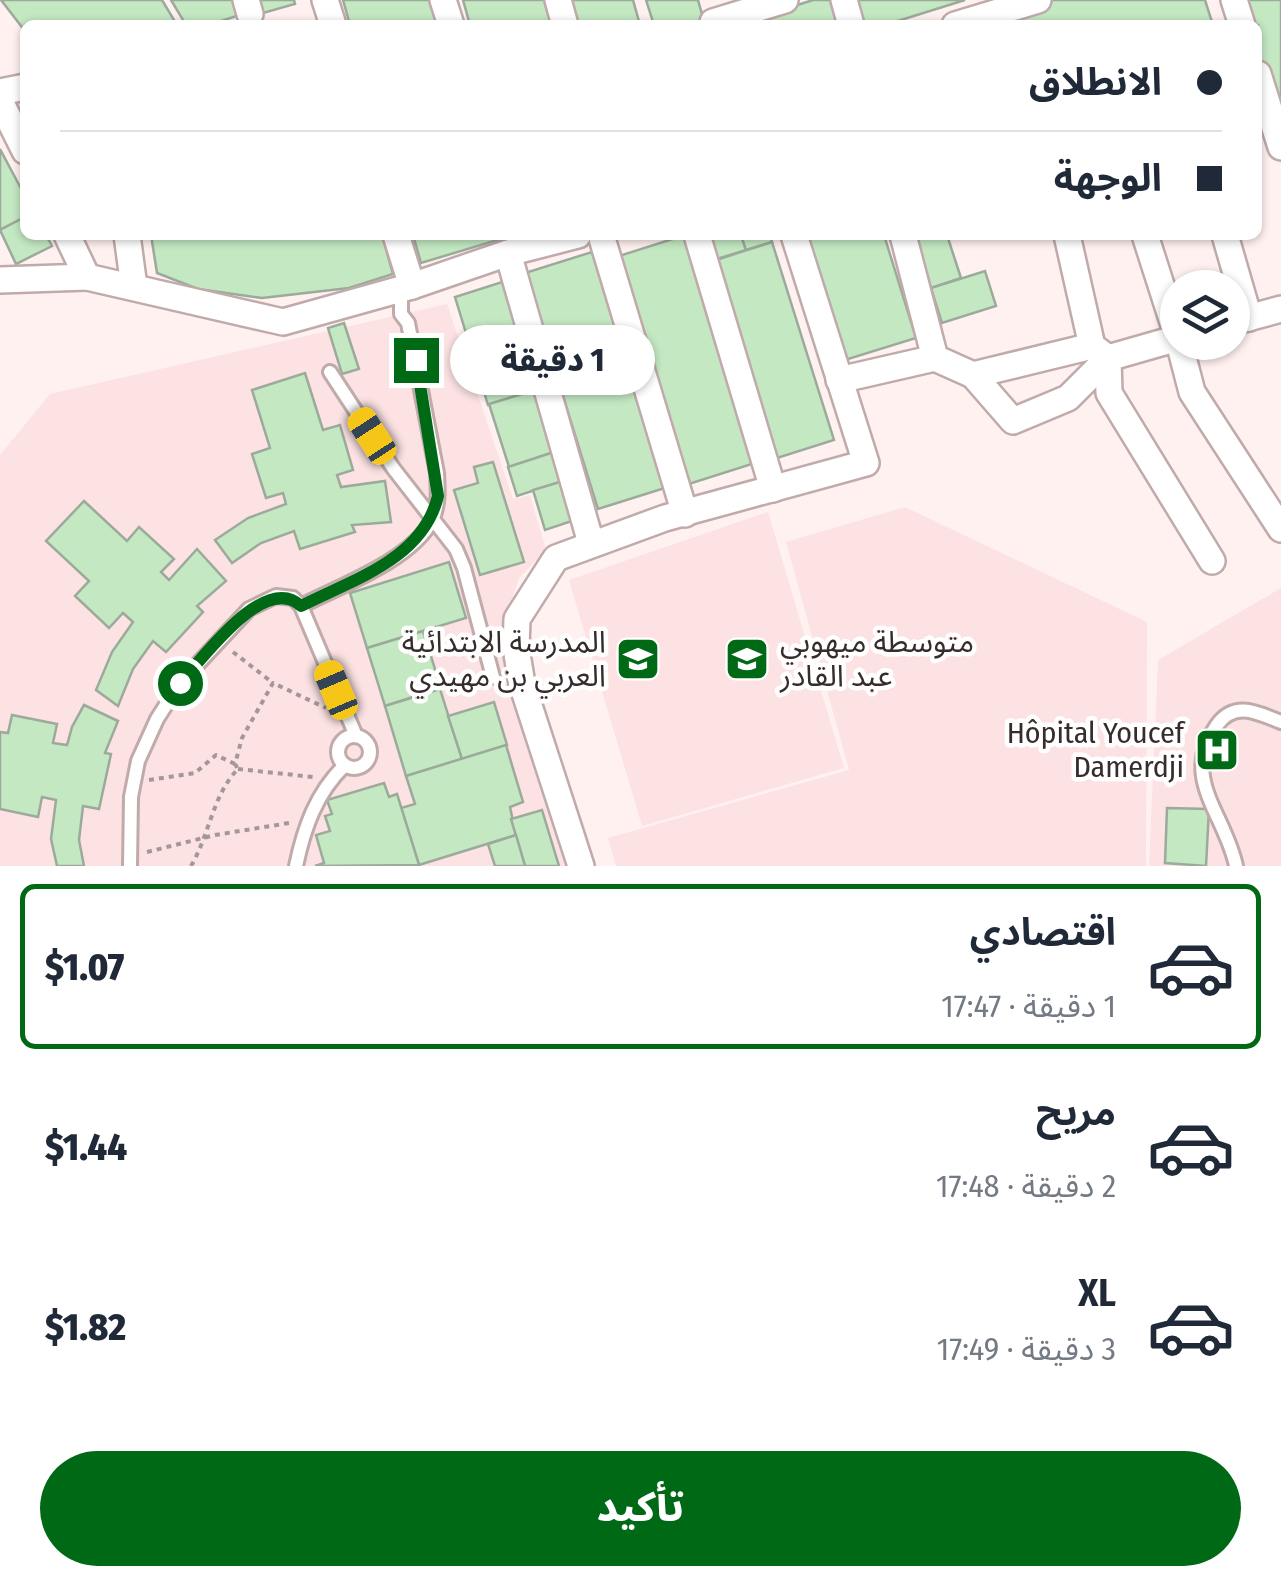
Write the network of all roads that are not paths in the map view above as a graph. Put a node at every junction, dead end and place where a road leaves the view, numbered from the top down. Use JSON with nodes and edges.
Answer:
{"nodes":[{"id":1,"x":785,"y":0,"type":"edge"},
{"id":2,"x":1038,"y":0,"type":"edge"},
{"id":3,"x":711,"y":16,"type":"edge"},
{"id":4,"x":971,"y":20,"type":"edge"},
{"id":5,"x":1262,"y":87,"type":"edge"},
{"id":6,"x":0,"y":101,"type":"edge"},
{"id":7,"x":20,"y":141,"type":"edge"},
{"id":8,"x":1281,"y":147,"type":"edge"},
{"id":9,"x":70,"y":240,"type":"edge"},
{"id":10,"x":128,"y":240,"type":"edge"},
{"id":11,"x":397,"y":240,"type":"edge"},
{"id":12,"x":549,"y":240,"type":"edge"},
{"id":13,"x":603,"y":240,"type":"edge"},
{"id":14,"x":698,"y":240,"type":"edge"},
{"id":15,"x":796,"y":240,"type":"edge"},
{"id":16,"x":904,"y":240,"type":"edge"},
{"id":17,"x":1068,"y":240,"type":"edge"},
{"id":18,"x":1147,"y":240,"type":"edge"},
{"id":19,"x":1226,"y":240,"type":"edge"},
{"id":20,"x":515,"y":246,"type":"edge"},
{"id":21,"x":1232,"y":270,"type":"edge"},
{"id":22,"x":88,"y":277,"type":"junction"},
{"id":23,"x":0,"y":280,"type":"edge"},
{"id":24,"x":1160,"y":283,"type":"edge"},
{"id":25,"x":134,"y":287,"type":"junction"},
{"id":26,"x":406,"y":288,"type":"junction"},
{"id":27,"x":1281,"y":309,"type":"edge"},
{"id":28,"x":1250,"y":318,"type":"edge"},
{"id":29,"x":1160,"y":343,"type":"edge"},
{"id":30,"x":1100,"y":352,"type":"junction"},
{"id":31,"x":935,"y":358,"type":"junction"},
{"id":32,"x":1183,"y":360,"type":"edge"},
{"id":33,"x":330,"y":372,"type":"dead end"},
{"id":34,"x":973,"y":376,"type":"junction"},
{"id":35,"x":839,"y":380,"type":"junction"},
{"id":36,"x":773,"y":489,"type":"junction"},
{"id":37,"x":685,"y":514,"type":"junction"},
{"id":38,"x":433,"y":518,"type":"junction"},
{"id":39,"x":1281,"y":528,"type":"edge"},
{"id":40,"x":590,"y":543,"type":"junction"},
{"id":41,"x":1212,"y":561,"type":"dead end"},
{"id":42,"x":301,"y":606,"type":"junction"},
{"id":43,"x":493,"y":677,"type":"dead end"},
{"id":44,"x":1281,"y":722,"type":"edge"},
{"id":45,"x":356,"y":736,"type":"junction"},
{"id":46,"x":344,"y":765,"type":"junction"},
{"id":47,"x":130,"y":861,"type":"edge"},
{"id":48,"x":296,"y":866,"type":"edge"},
{"id":49,"x":582,"y":866,"type":"edge"},
{"id":50,"x":1236,"y":866,"type":"edge"}],
"edges":[{"from":1,"to":3,"type":"street"},
{"from":2,"to":4,"type":"street"},
{"from":5,"to":8,"type":"street"},
{"from":6,"to":7,"type":"street"},
{"from":9,"to":22,"type":"street"},
{"from":10,"to":25,"type":"street"},
{"from":11,"to":26,"type":"street"},
{"from":12,"to":20,"type":"street"},
{"from":13,"to":37,"type":"street"},
{"from":14,"to":36,"type":"street"},
{"from":15,"to":35,"type":"street"},
{"from":16,"to":31,"type":"street"},
{"from":17,"to":30,"type":"street"},
{"from":18,"to":24,"type":"street"},
{"from":19,"to":21,"type":"street"},
{"from":20,"to":26,"type":"street"},
{"from":20,"to":40,"type":"street"},
{"from":22,"to":23,"type":"street"},
{"from":22,"to":25,"type":"street"},
{"from":25,"to":26,"type":"street"},
{"from":26,"to":38,"type":"lane"},
{"from":27,"to":28,"type":"street"},
{"from":29,"to":30,"type":"street"},
{"from":30,"to":34,"type":"street"},
{"from":30,"to":34,"type":"street"},
{"from":30,"to":41,"type":"street"},
{"from":31,"to":34,"type":"street"},
{"from":31,"to":35,"type":"street"},
{"from":32,"to":39,"type":"street"},
{"from":33,"to":38,"type":"lane"},
{"from":35,"to":36,"type":"street"},
{"from":36,"to":37,"type":"street"},
{"from":37,"to":40,"type":"street"},
{"from":38,"to":42,"type":"lane"},
{"from":38,"to":43,"type":"lane"},
{"from":40,"to":49,"type":"street"},
{"from":42,"to":45,"type":"lane"},
{"from":42,"to":47,"type":"lane"},
{"from":44,"to":50,"type":"lane"},
{"from":45,"to":46,"type":"lane"},
{"from":45,"to":46,"type":"lane"},
{"from":46,"to":48,"type":"lane"}]}
